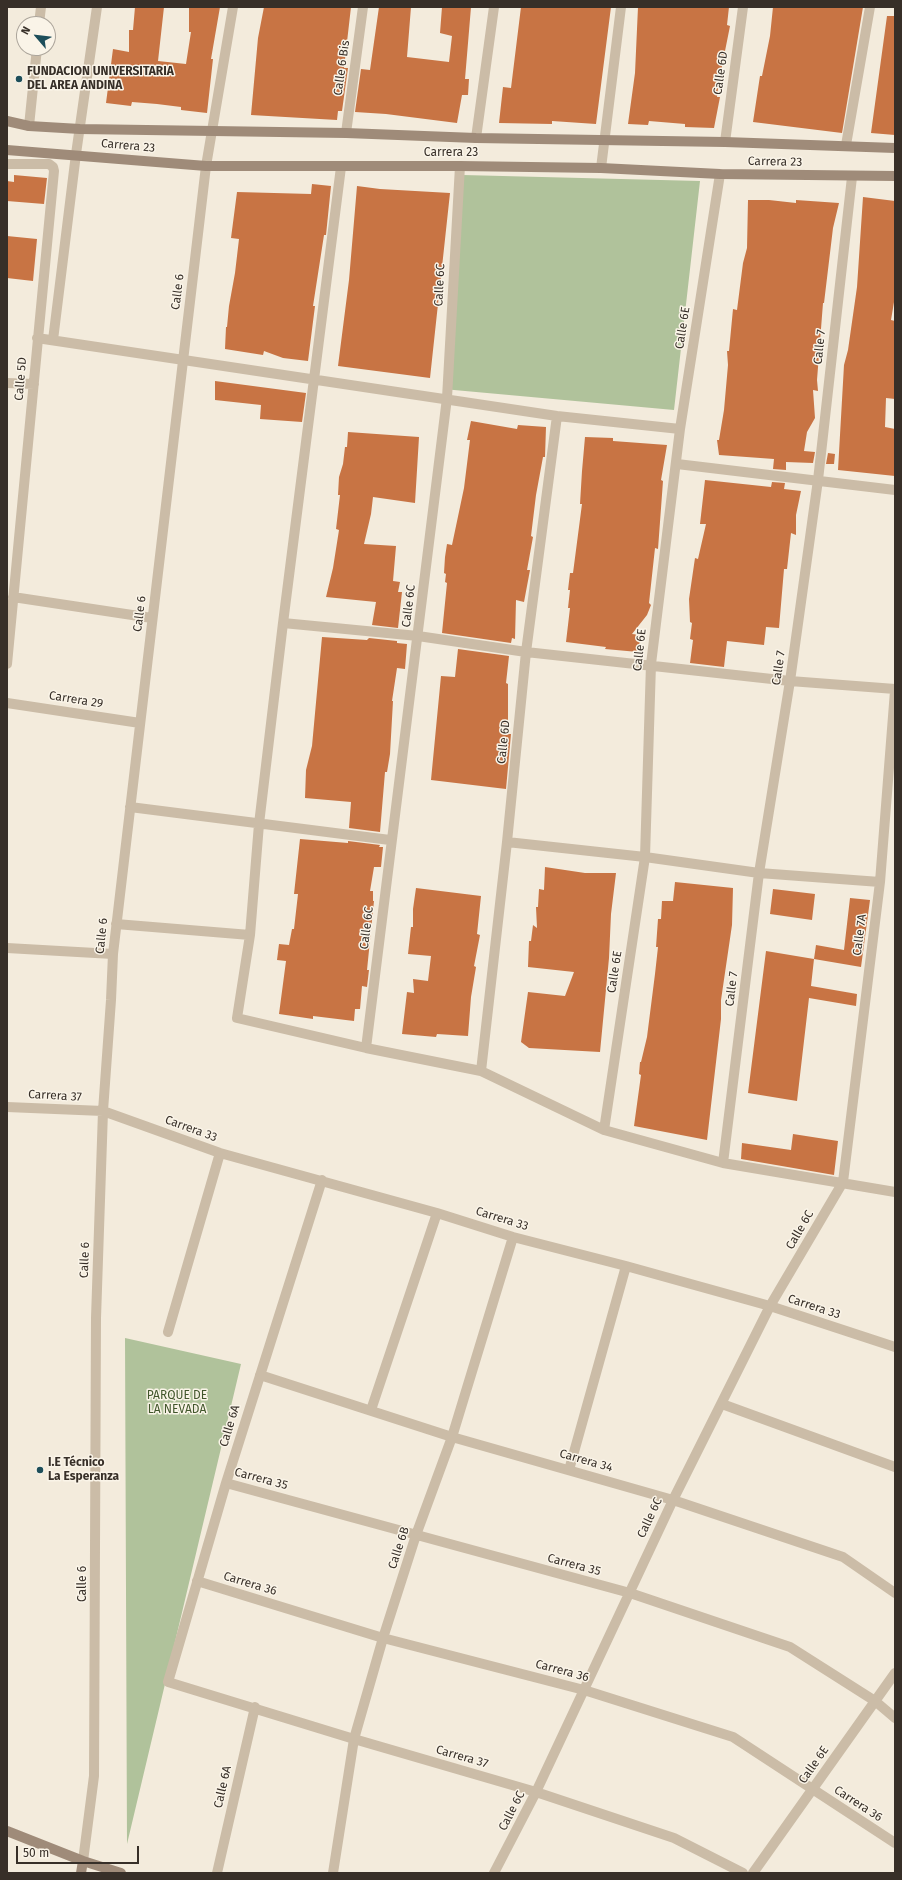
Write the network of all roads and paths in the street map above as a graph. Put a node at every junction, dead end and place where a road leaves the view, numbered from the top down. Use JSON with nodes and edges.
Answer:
{"nodes":[{"id":1,"x":97,"y":7,"type":"edge"},
{"id":2,"x":233,"y":7,"type":"edge"},
{"id":3,"x":363,"y":7,"type":"edge"},
{"id":4,"x":494,"y":7,"type":"edge"},
{"id":5,"x":620,"y":7,"type":"edge"},
{"id":6,"x":743,"y":7,"type":"edge"},
{"id":7,"x":870,"y":7,"type":"edge"},
{"id":8,"x":36,"y":56,"type":"edge"},
{"id":9,"x":7,"y":121,"type":"edge"},
{"id":10,"x":29,"y":126,"type":"junction"},
{"id":11,"x":80,"y":129,"type":"junction"},
{"id":12,"x":213,"y":131,"type":"junction"},
{"id":13,"x":346,"y":133,"type":"junction"},
{"id":14,"x":476,"y":138,"type":"junction"},
{"id":15,"x":604,"y":140,"type":"junction"},
{"id":16,"x":725,"y":142,"type":"junction"},
{"id":17,"x":846,"y":146,"type":"junction"},
{"id":18,"x":895,"y":148,"type":"edge"},
{"id":19,"x":7,"y":150,"type":"edge"},
{"id":20,"x":76,"y":154,"type":"junction"},
{"id":21,"x":7,"y":164,"type":"edge"},
{"id":22,"x":206,"y":166,"type":"junction"},
{"id":23,"x":460,"y":166,"type":"junction"},
{"id":24,"x":341,"y":167,"type":"junction"},
{"id":25,"x":601,"y":168,"type":"junction"},
{"id":26,"x":720,"y":174,"type":"junction"},
{"id":27,"x":895,"y":176,"type":"edge"},
{"id":28,"x":852,"y":177,"type":"junction"},
{"id":29,"x":37,"y":338,"type":"junction"},
{"id":30,"x":53,"y":340,"type":"junction"},
{"id":31,"x":183,"y":360,"type":"junction"},
{"id":32,"x":313,"y":378,"type":"junction"},
{"id":33,"x":7,"y":383,"type":"edge"},
{"id":34,"x":34,"y":384,"type":"junction"},
{"id":35,"x":447,"y":398,"type":"junction"},
{"id":36,"x":556,"y":416,"type":"junction"},
{"id":37,"x":680,"y":429,"type":"junction"},
{"id":38,"x":677,"y":464,"type":"junction"},
{"id":39,"x":818,"y":480,"type":"junction"},
{"id":40,"x":895,"y":490,"type":"edge"},
{"id":41,"x":14,"y":597,"type":"junction"},
{"id":42,"x":152,"y":618,"type":"junction"},
{"id":43,"x":283,"y":623,"type":"junction"},
{"id":44,"x":418,"y":636,"type":"junction"},
{"id":45,"x":526,"y":652,"type":"junction"},
{"id":46,"x":7,"y":664,"type":"edge"},
{"id":47,"x":651,"y":664,"type":"junction"},
{"id":48,"x":790,"y":681,"type":"junction"},
{"id":49,"x":895,"y":690,"type":"edge"},
{"id":50,"x":7,"y":703,"type":"edge"},
{"id":51,"x":140,"y":723,"type":"junction"},
{"id":52,"x":130,"y":807,"type":"junction"},
{"id":53,"x":259,"y":824,"type":"junction"},
{"id":54,"x":390,"y":840,"type":"junction"},
{"id":55,"x":507,"y":842,"type":"junction"},
{"id":56,"x":645,"y":857,"type":"junction"},
{"id":57,"x":759,"y":873,"type":"junction"},
{"id":58,"x":880,"y":882,"type":"junction"},
{"id":59,"x":116,"y":924,"type":"junction"},
{"id":60,"x":250,"y":935,"type":"junction"},
{"id":61,"x":7,"y":948,"type":"edge"},
{"id":62,"x":113,"y":954,"type":"junction"},
{"id":63,"x":366,"y":1048,"type":"junction"},
{"id":64,"x":481,"y":1072,"type":"junction"},
{"id":65,"x":7,"y":1107,"type":"edge"},
{"id":66,"x":103,"y":1111,"type":"junction"},
{"id":67,"x":604,"y":1130,"type":"junction"},
{"id":68,"x":220,"y":1153,"type":"junction"},
{"id":69,"x":723,"y":1162,"type":"junction"},
{"id":70,"x":322,"y":1180,"type":"junction"},
{"id":71,"x":843,"y":1182,"type":"junction"},
{"id":72,"x":895,"y":1192,"type":"edge"},
{"id":73,"x":437,"y":1213,"type":"junction"},
{"id":74,"x":513,"y":1237,"type":"junction"},
{"id":75,"x":626,"y":1266,"type":"junction"},
{"id":76,"x":770,"y":1306,"type":"junction"},
{"id":77,"x":168,"y":1332,"type":"dead end"},
{"id":78,"x":895,"y":1347,"type":"edge"},
{"id":79,"x":260,"y":1375,"type":"junction"},
{"id":80,"x":722,"y":1404,"type":"junction"},
{"id":81,"x":371,"y":1410,"type":"junction"},
{"id":82,"x":452,"y":1437,"type":"junction"},
{"id":83,"x":895,"y":1467,"type":"edge"},
{"id":84,"x":569,"y":1470,"type":"junction"},
{"id":85,"x":226,"y":1483,"type":"junction"},
{"id":86,"x":673,"y":1500,"type":"junction"},
{"id":87,"x":416,"y":1535,"type":"junction"},
{"id":88,"x":197,"y":1581,"type":"junction"},
{"id":89,"x":630,"y":1593,"type":"junction"},
{"id":90,"x":895,"y":1593,"type":"edge"},
{"id":91,"x":383,"y":1638,"type":"junction"},
{"id":92,"x":895,"y":1673,"type":"edge"},
{"id":93,"x":168,"y":1682,"type":"joint"},
{"id":94,"x":584,"y":1690,"type":"junction"},
{"id":95,"x":875,"y":1701,"type":"junction"},
{"id":96,"x":255,"y":1707,"type":"junction"},
{"id":97,"x":895,"y":1718,"type":"edge"},
{"id":98,"x":354,"y":1739,"type":"junction"},
{"id":99,"x":812,"y":1790,"type":"junction"},
{"id":100,"x":536,"y":1792,"type":"junction"},
{"id":101,"x":7,"y":1832,"type":"edge"},
{"id":102,"x":895,"y":1843,"type":"edge"},
{"id":103,"x":83,"y":1861,"type":"junction"},
{"id":104,"x":81,"y":1873,"type":"edge"},
{"id":105,"x":121,"y":1873,"type":"edge"},
{"id":106,"x":217,"y":1873,"type":"edge"},
{"id":107,"x":333,"y":1873,"type":"edge"},
{"id":108,"x":494,"y":1873,"type":"edge"},
{"id":109,"x":743,"y":1873,"type":"edge"},
{"id":110,"x":753,"y":1873,"type":"edge"}],
"edges":[{"from":1,"to":11,"type":"street"},
{"from":2,"to":12,"type":"street","name":"Calle 6"},
{"from":3,"to":13,"type":"street","name":"Calle 6 Bis"},
{"from":4,"to":14,"type":"street"},
{"from":5,"to":15,"type":"street"},
{"from":6,"to":16,"type":"street","name":"Calle 6D"},
{"from":7,"to":17,"type":"street"},
{"from":8,"to":10,"type":"street"},
{"from":9,"to":10,"type":"main road","name":"Carrera 23"},
{"from":10,"to":11,"type":"main road","name":"Carrera 23"},
{"from":11,"to":12,"type":"main road","name":"Carrera 23"},
{"from":11,"to":20,"type":"street"},
{"from":12,"to":13,"type":"main road","name":"Carrera 23"},
{"from":12,"to":22,"type":"street","name":"Calle 6"},
{"from":13,"to":14,"type":"main road","name":"Carrera 23"},
{"from":14,"to":15,"type":"main road","name":"Carrera 23"},
{"from":15,"to":16,"type":"main road","name":"Carrera 23"},
{"from":15,"to":25,"type":"street"},
{"from":16,"to":17,"type":"main road","name":"Carrera 23"},
{"from":17,"to":18,"type":"main road","name":"Carrera 23"},
{"from":19,"to":20,"type":"main road","name":"Carrera 23"},
{"from":20,"to":22,"type":"main road","name":"Carrera 23"},
{"from":20,"to":30,"type":"street"},
{"from":21,"to":29,"type":"street","name":"Calle 5D"},
{"from":22,"to":24,"type":"main road","name":"Carrera 23"},
{"from":22,"to":31,"type":"street","name":"Calle 6"},
{"from":23,"to":24,"type":"main road","name":"Carrera 23"},
{"from":23,"to":25,"type":"main road","name":"Carrera 23"},
{"from":23,"to":35,"type":"street","name":"Calle 6C"},
{"from":24,"to":32,"type":"street"},
{"from":25,"to":26,"type":"main road","name":"Carrera 23"},
{"from":26,"to":28,"type":"main road","name":"Carrera 23"},
{"from":26,"to":37,"type":"street","name":"Calle 6E"},
{"from":27,"to":28,"type":"main road","name":"Carrera 23"},
{"from":28,"to":39,"type":"street","name":"Calle 7"},
{"from":29,"to":30,"type":"street"},
{"from":29,"to":34,"type":"street","name":"Calle 5D"},
{"from":30,"to":31,"type":"street"},
{"from":31,"to":32,"type":"street"},
{"from":31,"to":42,"type":"street","name":"Calle 6"},
{"from":32,"to":35,"type":"street"},
{"from":32,"to":43,"type":"street"},
{"from":33,"to":34,"type":"street"},
{"from":34,"to":41,"type":"street","name":"Calle 5D"},
{"from":35,"to":36,"type":"street"},
{"from":35,"to":44,"type":"street","name":"Calle 6C"},
{"from":36,"to":37,"type":"street"},
{"from":36,"to":45,"type":"street","name":"Calle 6D"},
{"from":37,"to":38,"type":"street","name":"Calle 6E"},
{"from":38,"to":39,"type":"street"},
{"from":38,"to":47,"type":"street","name":"Calle 6E"},
{"from":39,"to":40,"type":"street"},
{"from":39,"to":48,"type":"street","name":"Calle 7"},
{"from":41,"to":42,"type":"street"},
{"from":41,"to":46,"type":"street","name":"Calle 5D"},
{"from":42,"to":51,"type":"street","name":"Calle 6"},
{"from":43,"to":44,"type":"street"},
{"from":43,"to":53,"type":"street"},
{"from":44,"to":45,"type":"street"},
{"from":44,"to":54,"type":"street","name":"Calle 6C"},
{"from":45,"to":47,"type":"street"},
{"from":45,"to":55,"type":"street","name":"Calle 6D"},
{"from":47,"to":48,"type":"street"},
{"from":47,"to":56,"type":"street","name":"Calle 6E"},
{"from":48,"to":49,"type":"street"},
{"from":48,"to":57,"type":"street","name":"Calle 7"},
{"from":49,"to":58,"type":"street","name":"Calle 7A"},
{"from":50,"to":51,"type":"street","name":"Carrera 29"},
{"from":51,"to":52,"type":"street","name":"Calle 6"},
{"from":52,"to":53,"type":"street"},
{"from":52,"to":59,"type":"street","name":"Calle 6"},
{"from":53,"to":54,"type":"street"},
{"from":53,"to":60,"type":"street"},
{"from":54,"to":63,"type":"street","name":"Calle 6C"},
{"from":55,"to":56,"type":"street"},
{"from":55,"to":64,"type":"street","name":"Calle 6D"},
{"from":56,"to":57,"type":"street"},
{"from":56,"to":67,"type":"street","name":"Calle 6E"},
{"from":57,"to":58,"type":"street"},
{"from":57,"to":69,"type":"street","name":"Calle 7"},
{"from":58,"to":71,"type":"street","name":"Calle 7A"},
{"from":59,"to":60,"type":"street"},
{"from":59,"to":62,"type":"street","name":"Calle 6"},
{"from":60,"to":63,"type":"street"},
{"from":61,"to":62,"type":"street"},
{"from":62,"to":66,"type":"street","name":"Calle 6"},
{"from":63,"to":64,"type":"street"},
{"from":64,"to":67,"type":"street"},
{"from":65,"to":66,"type":"street","name":"Carrera 37"},
{"from":66,"to":68,"type":"street","name":"Carrera 33"},
{"from":66,"to":103,"type":"street","name":"Calle 6"},
{"from":67,"to":69,"type":"street"},
{"from":68,"to":70,"type":"street","name":"Carrera 33"},
{"from":68,"to":77,"type":"street"},
{"from":69,"to":71,"type":"street"},
{"from":70,"to":73,"type":"street","name":"Carrera 33"},
{"from":70,"to":79,"type":"street","name":"Calle 6A"},
{"from":71,"to":72,"type":"street"},
{"from":71,"to":76,"type":"street","name":"Calle 6C"},
{"from":73,"to":74,"type":"street","name":"Carrera 33"},
{"from":73,"to":81,"type":"street"},
{"from":74,"to":75,"type":"street","name":"Carrera 33"},
{"from":74,"to":82,"type":"street","name":"Calle 6B"},
{"from":75,"to":76,"type":"street","name":"Carrera 33"},
{"from":75,"to":84,"type":"street"},
{"from":76,"to":78,"type":"street","name":"Carrera 33"},
{"from":76,"to":80,"type":"street","name":"Calle 6C"},
{"from":79,"to":81,"type":"street","name":"Carrera 34"},
{"from":79,"to":85,"type":"street","name":"Calle 6A"},
{"from":80,"to":83,"type":"street"},
{"from":80,"to":86,"type":"street","name":"Calle 6C"},
{"from":81,"to":82,"type":"street","name":"Carrera 34"},
{"from":82,"to":84,"type":"street","name":"Carrera 34"},
{"from":82,"to":87,"type":"street","name":"Calle 6B"},
{"from":84,"to":86,"type":"street","name":"Carrera 34"},
{"from":85,"to":87,"type":"street","name":"Carrera 35"},
{"from":85,"to":88,"type":"street","name":"Calle 6A"},
{"from":86,"to":89,"type":"street","name":"Calle 6C"},
{"from":86,"to":90,"type":"street","name":"Carrera 34"},
{"from":87,"to":89,"type":"street","name":"Carrera 35"},
{"from":87,"to":91,"type":"street","name":"Calle 6B"},
{"from":88,"to":91,"type":"street","name":"Carrera 36"},
{"from":88,"to":93,"type":"street","name":"Calle 6A"},
{"from":89,"to":94,"type":"street","name":"Calle 6C"},
{"from":89,"to":95,"type":"street","name":"Carrera 35"},
{"from":91,"to":94,"type":"street","name":"Carrera 36"},
{"from":91,"to":98,"type":"street","name":"Calle 6B"},
{"from":92,"to":95,"type":"street","name":"Calle 6E"},
{"from":93,"to":96,"type":"street","name":"Carrera 37"},
{"from":94,"to":99,"type":"street","name":"Carrera 36"},
{"from":94,"to":100,"type":"street","name":"Calle 6C"},
{"from":95,"to":97,"type":"street","name":"Carrera 35"},
{"from":95,"to":99,"type":"street","name":"Calle 6E"},
{"from":96,"to":98,"type":"street","name":"Carrera 37"},
{"from":96,"to":106,"type":"street","name":"Calle 6A"},
{"from":98,"to":100,"type":"street","name":"Carrera 37"},
{"from":98,"to":107,"type":"street","name":"Calle 6B"},
{"from":99,"to":102,"type":"street","name":"Carrera 36"},
{"from":99,"to":110,"type":"street","name":"Calle 6E"},
{"from":100,"to":108,"type":"street","name":"Calle 6C"},
{"from":100,"to":109,"type":"street","name":"Carrera 37"},
{"from":101,"to":103,"type":"main road"},
{"from":103,"to":104,"type":"main road","name":"Calle 6"},
{"from":103,"to":105,"type":"main road"}]}
